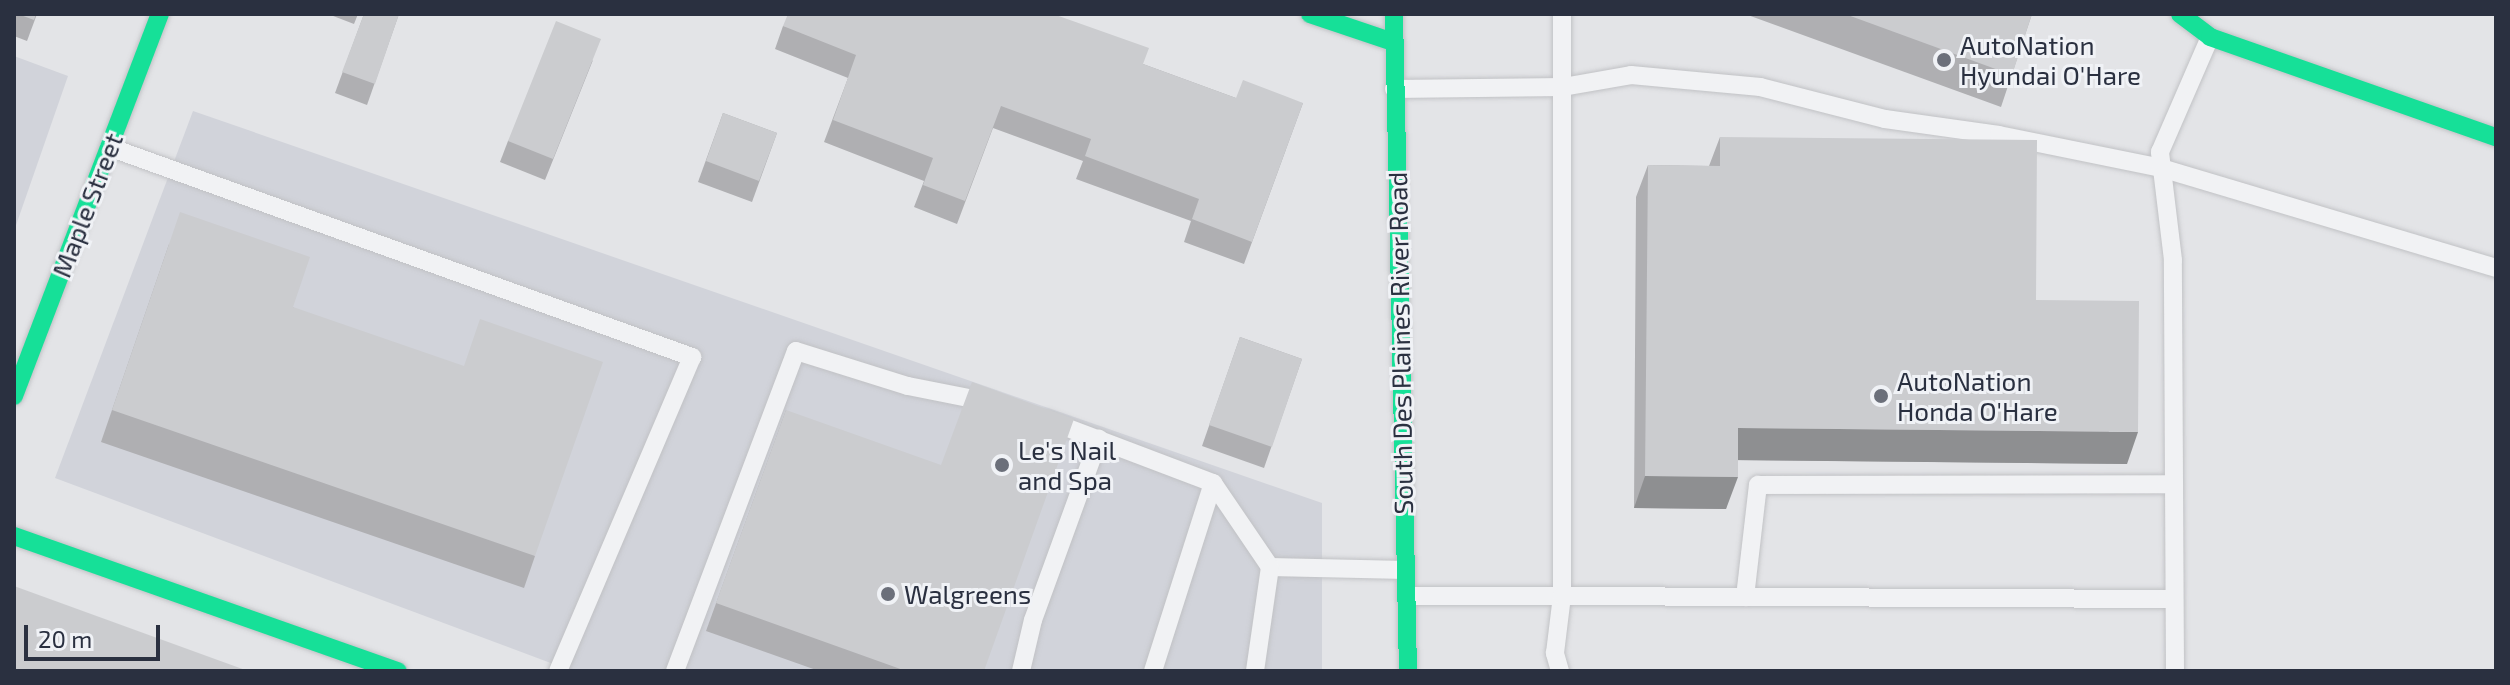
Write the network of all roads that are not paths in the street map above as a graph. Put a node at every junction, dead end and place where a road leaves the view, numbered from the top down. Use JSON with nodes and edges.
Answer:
{"nodes":[{"id":1,"x":160,"y":14,"type":"edge"},
{"id":2,"x":1310,"y":14,"type":"edge"},
{"id":3,"x":1394,"y":14,"type":"edge"},
{"id":4,"x":1562,"y":14,"type":"edge"},
{"id":5,"x":2180,"y":14,"type":"edge"},
{"id":6,"x":2210,"y":37,"type":"junction"},
{"id":7,"x":1393,"y":42,"type":"junction"},
{"id":8,"x":1563,"y":87,"type":"junction"},
{"id":9,"x":1394,"y":89,"type":"junction"},
{"id":10,"x":2496,"y":137,"type":"edge"},
{"id":11,"x":109,"y":147,"type":"junction"},
{"id":12,"x":2161,"y":168,"type":"junction"},
{"id":13,"x":2496,"y":268,"type":"edge"},
{"id":14,"x":14,"y":396,"type":"edge"},
{"id":15,"x":1004,"y":405,"type":"edge"},
{"id":16,"x":1031,"y":415,"type":"edge"},
{"id":17,"x":1099,"y":439,"type":"junction"},
{"id":18,"x":1213,"y":483,"type":"junction"},
{"id":19,"x":2174,"y":484,"type":"junction"},
{"id":20,"x":14,"y":536,"type":"edge"},
{"id":21,"x":1270,"y":567,"type":"junction"},
{"id":22,"x":1406,"y":570,"type":"junction"},
{"id":23,"x":1406,"y":596,"type":"junction"},
{"id":24,"x":1562,"y":596,"type":"junction"},
{"id":25,"x":1745,"y":597,"type":"junction"},
{"id":26,"x":2174,"y":599,"type":"junction"},
{"id":27,"x":398,"y":671,"type":"edge"},
{"id":28,"x":558,"y":671,"type":"edge"},
{"id":29,"x":675,"y":671,"type":"edge"},
{"id":30,"x":1021,"y":671,"type":"edge"},
{"id":31,"x":1153,"y":671,"type":"edge"},
{"id":32,"x":1255,"y":671,"type":"edge"},
{"id":33,"x":1408,"y":671,"type":"edge"},
{"id":34,"x":1560,"y":671,"type":"edge"},
{"id":35,"x":2175,"y":671,"type":"edge"}],
"edges":[{"from":1,"to":11,"type":"main road","name":"Maple Street"},
{"from":2,"to":7,"type":"main road"},
{"from":3,"to":7,"type":"main road","name":"South Des Plaines River Road"},
{"from":4,"to":8,"type":"lane"},
{"from":5,"to":6,"type":"main road"},
{"from":6,"to":10,"type":"main road"},
{"from":6,"to":12,"type":"lane"},
{"from":7,"to":9,"type":"main road","name":"South Des Plaines River Road"},
{"from":8,"to":9,"type":"lane"},
{"from":8,"to":12,"type":"lane"},
{"from":8,"to":24,"type":"lane"},
{"from":9,"to":22,"type":"main road","name":"South Des Plaines River Road"},
{"from":11,"to":14,"type":"main road","name":"Maple Street"},
{"from":11,"to":28,"type":"lane"},
{"from":12,"to":13,"type":"lane"},
{"from":12,"to":19,"type":"lane"},
{"from":15,"to":29,"type":"lane"},
{"from":16,"to":17,"type":"lane"},
{"from":17,"to":18,"type":"lane"},
{"from":17,"to":30,"type":"lane"},
{"from":18,"to":21,"type":"lane"},
{"from":18,"to":31,"type":"lane"},
{"from":19,"to":25,"type":"lane"},
{"from":19,"to":26,"type":"lane"},
{"from":20,"to":27,"type":"main road"},
{"from":21,"to":22,"type":"lane"},
{"from":21,"to":32,"type":"lane"},
{"from":22,"to":23,"type":"main road","name":"South Des Plaines River Road"},
{"from":23,"to":24,"type":"lane"},
{"from":23,"to":33,"type":"main road","name":"South Des Plaines River Road"},
{"from":24,"to":25,"type":"lane"},
{"from":24,"to":34,"type":"lane"},
{"from":25,"to":26,"type":"lane"},
{"from":26,"to":35,"type":"lane"}]}
